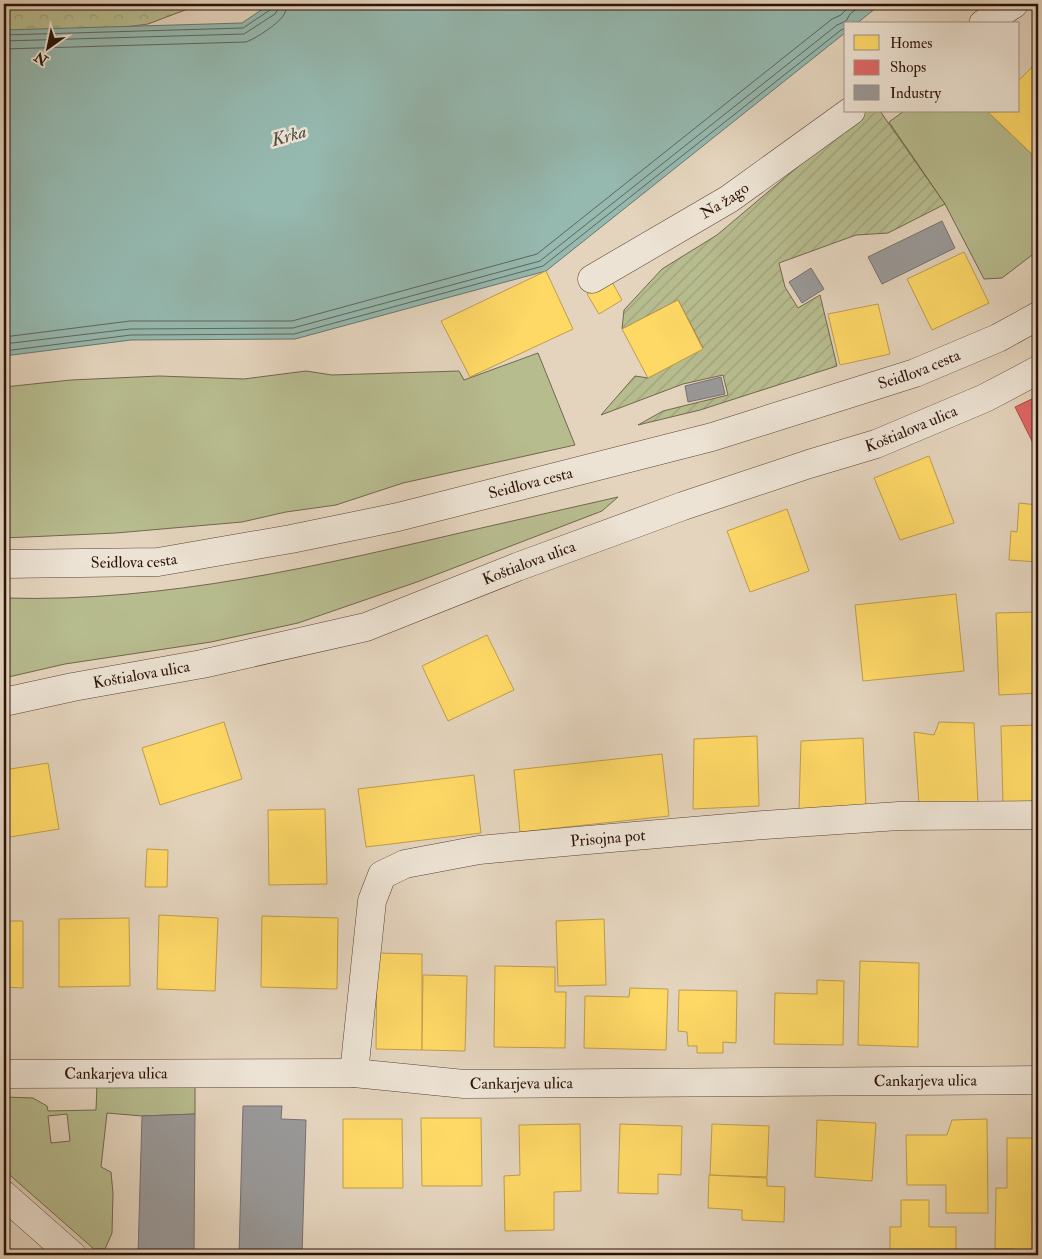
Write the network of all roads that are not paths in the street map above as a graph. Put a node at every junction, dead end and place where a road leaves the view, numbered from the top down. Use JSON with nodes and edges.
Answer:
{"nodes":[{"id":1,"x":1014,"y":4,"type":"edge"},
{"id":2,"x":985,"y":22,"type":"edge"},
{"id":3,"x":850,"y":112,"type":"edge"},
{"id":4,"x":592,"y":279,"type":"dead end"},
{"id":5,"x":1038,"y":316,"type":"edge"},
{"id":6,"x":1038,"y":370,"type":"edge"},
{"id":7,"x":4,"y":564,"type":"edge"},
{"id":8,"x":4,"y":702,"type":"edge"},
{"id":9,"x":1038,"y":815,"type":"edge"},
{"id":10,"x":354,"y":1073,"type":"junction"},
{"id":11,"x":4,"y":1074,"type":"edge"},
{"id":12,"x":1038,"y":1080,"type":"edge"},
{"id":13,"x":4,"y":1195,"type":"edge"},
{"id":14,"x":72,"y":1255,"type":"edge"}],
"edges":[{"from":1,"to":2,"type":"street"},
{"from":3,"to":4,"type":"street","name":"Na žago"},
{"from":5,"to":7,"type":"street","name":"Seidlova cesta"},
{"from":6,"to":8,"type":"street","name":"Koštialova ulica"},
{"from":9,"to":10,"type":"street","name":"Prisojna pot"},
{"from":10,"to":11,"type":"street","name":"Cankarjeva ulica"},
{"from":10,"to":12,"type":"street","name":"Cankarjeva ulica"},
{"from":13,"to":14,"type":"street"}]}
